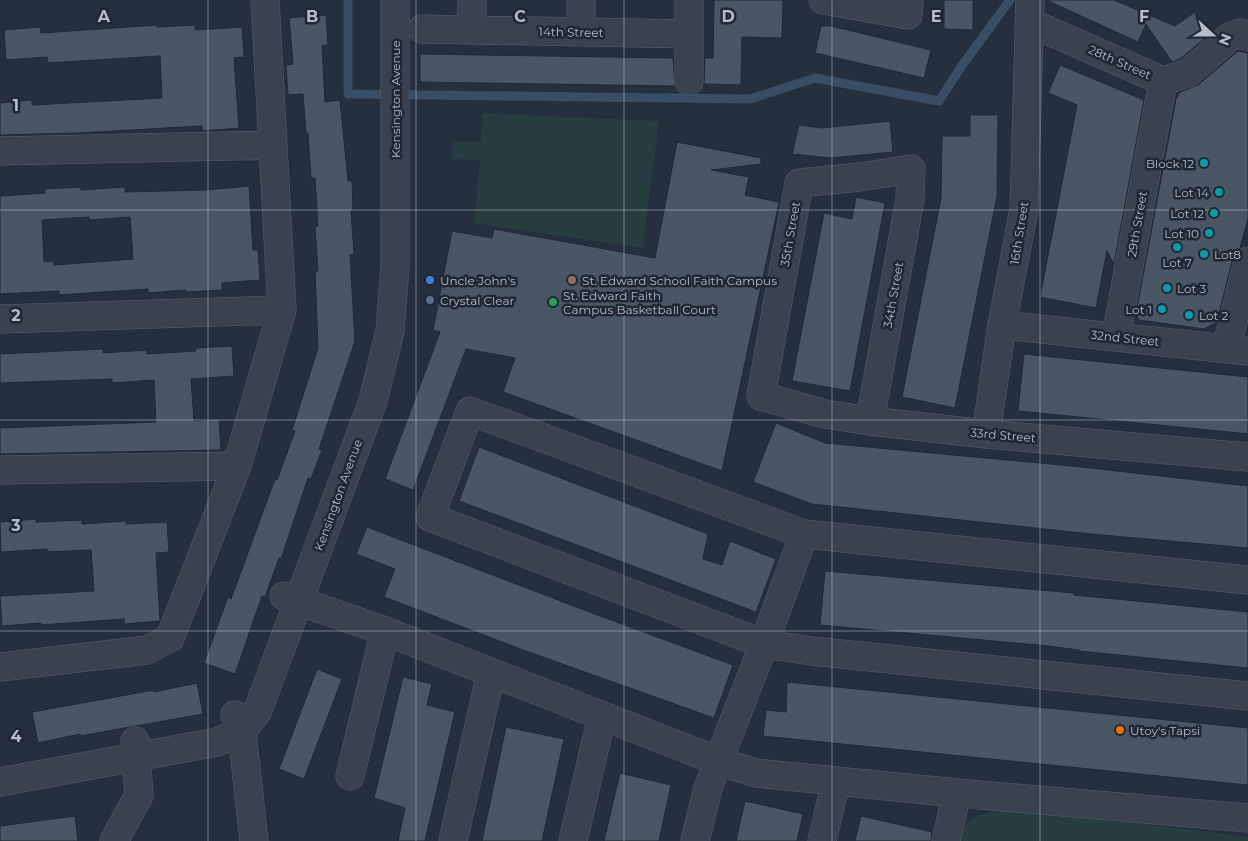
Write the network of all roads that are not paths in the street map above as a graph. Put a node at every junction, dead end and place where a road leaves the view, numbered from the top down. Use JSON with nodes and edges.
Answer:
{"nodes":[{"id":1,"x":265,"y":0,"type":"edge"},
{"id":2,"x":395,"y":0,"type":"edge"},
{"id":3,"x":472,"y":0,"type":"edge"},
{"id":4,"x":581,"y":0,"type":"edge"},
{"id":5,"x":689,"y":0,"type":"edge"},
{"id":6,"x":823,"y":0,"type":"edge"},
{"id":7,"x":909,"y":0,"type":"edge"},
{"id":8,"x":1030,"y":10,"type":"edge"},
{"id":9,"x":422,"y":30,"type":"dead end"},
{"id":10,"x":472,"y":30,"type":"junction"},
{"id":11,"x":581,"y":32,"type":"junction"},
{"id":12,"x":689,"y":34,"type":"junction"},
{"id":13,"x":1239,"y":37,"type":"edge"},
{"id":14,"x":688,"y":81,"type":"dead end"},
{"id":15,"x":1163,"y":81,"type":"junction"},
{"id":16,"x":273,"y":145,"type":"junction"},
{"id":17,"x":0,"y":151,"type":"edge"},
{"id":18,"x":911,"y":169,"type":"joint"},
{"id":19,"x":1248,"y":261,"type":"edge"},
{"id":20,"x":282,"y":310,"type":"junction"},
{"id":21,"x":0,"y":320,"type":"edge"},
{"id":22,"x":1002,"y":325,"type":"junction"},
{"id":23,"x":1116,"y":337,"type":"junction"},
{"id":24,"x":1237,"y":350,"type":"edge"},
{"id":25,"x":761,"y":396,"type":"joint"},
{"id":26,"x":870,"y":421,"type":"junction"},
{"id":27,"x":986,"y":434,"type":"junction"},
{"id":28,"x":1248,"y":457,"type":"edge"},
{"id":29,"x":236,"y":466,"type":"junction"},
{"id":30,"x":0,"y":470,"type":"edge"},
{"id":31,"x":804,"y":534,"type":"junction"},
{"id":32,"x":1248,"y":580,"type":"edge"},
{"id":33,"x":292,"y":599,"type":"junction"},
{"id":34,"x":385,"y":631,"type":"junction"},
{"id":35,"x":764,"y":644,"type":"junction"},
{"id":36,"x":0,"y":667,"type":"edge"},
{"id":37,"x":491,"y":672,"type":"junction"},
{"id":38,"x":1248,"y":696,"type":"edge"},
{"id":39,"x":602,"y":716,"type":"junction"},
{"id":40,"x":238,"y":724,"type":"junction"},
{"id":41,"x":136,"y":748,"type":"junction"},
{"id":42,"x":718,"y":761,"type":"junction"},
{"id":43,"x":350,"y":776,"type":"dead end"},
{"id":44,"x":836,"y":781,"type":"junction"},
{"id":45,"x":0,"y":782,"type":"edge"},
{"id":46,"x":957,"y":793,"type":"junction"},
{"id":47,"x":1248,"y":818,"type":"edge"},
{"id":48,"x":114,"y":841,"type":"edge"},
{"id":49,"x":254,"y":841,"type":"edge"},
{"id":50,"x":452,"y":841,"type":"edge"},
{"id":51,"x":573,"y":841,"type":"edge"},
{"id":52,"x":696,"y":841,"type":"edge"},
{"id":53,"x":822,"y":841,"type":"edge"},
{"id":54,"x":946,"y":841,"type":"edge"}],
"edges":[{"from":1,"to":16,"type":"street"},
{"from":2,"to":33,"type":"street","name":"Kensington Avenue"},
{"from":3,"to":10,"type":"street"},
{"from":4,"to":11,"type":"street"},
{"from":5,"to":12,"type":"street"},
{"from":6,"to":7,"type":"street"},
{"from":8,"to":15,"type":"street","name":"28th Street"},
{"from":8,"to":22,"type":"street","name":"16th Street"},
{"from":9,"to":10,"type":"street","name":"14th Street"},
{"from":10,"to":11,"type":"street","name":"14th Street"},
{"from":11,"to":12,"type":"street","name":"14th Street"},
{"from":12,"to":14,"type":"street"},
{"from":13,"to":15,"type":"street","name":"28th Street"},
{"from":15,"to":23,"type":"street","name":"29th Street"},
{"from":16,"to":17,"type":"street"},
{"from":16,"to":20,"type":"street"},
{"from":18,"to":25,"type":"street","name":"35th Street"},
{"from":18,"to":26,"type":"street","name":"34th Street"},
{"from":19,"to":24,"type":"street"},
{"from":20,"to":21,"type":"street"},
{"from":20,"to":29,"type":"street"},
{"from":22,"to":23,"type":"street","name":"32nd Street"},
{"from":22,"to":27,"type":"street","name":"16th Street"},
{"from":23,"to":24,"type":"street","name":"32nd Street"},
{"from":25,"to":26,"type":"street","name":"33rd Street"},
{"from":26,"to":27,"type":"street","name":"33rd Street"},
{"from":27,"to":28,"type":"street","name":"33rd Street"},
{"from":29,"to":30,"type":"street"},
{"from":29,"to":36,"type":"street"},
{"from":31,"to":32,"type":"street"},
{"from":31,"to":35,"type":"street"},
{"from":31,"to":35,"type":"street"},
{"from":33,"to":34,"type":"street"},
{"from":33,"to":40,"type":"street","name":"Kensington Avenue"},
{"from":34,"to":37,"type":"street"},
{"from":34,"to":43,"type":"street"},
{"from":35,"to":38,"type":"street"},
{"from":35,"to":42,"type":"street"},
{"from":37,"to":39,"type":"street"},
{"from":37,"to":50,"type":"street"},
{"from":39,"to":42,"type":"street"},
{"from":39,"to":51,"type":"street"},
{"from":40,"to":41,"type":"street"},
{"from":40,"to":49,"type":"street"},
{"from":41,"to":45,"type":"street"},
{"from":41,"to":48,"type":"street"},
{"from":42,"to":44,"type":"street"},
{"from":42,"to":52,"type":"street"},
{"from":44,"to":46,"type":"street"},
{"from":44,"to":53,"type":"street"},
{"from":46,"to":47,"type":"street"},
{"from":46,"to":54,"type":"street"}]}
